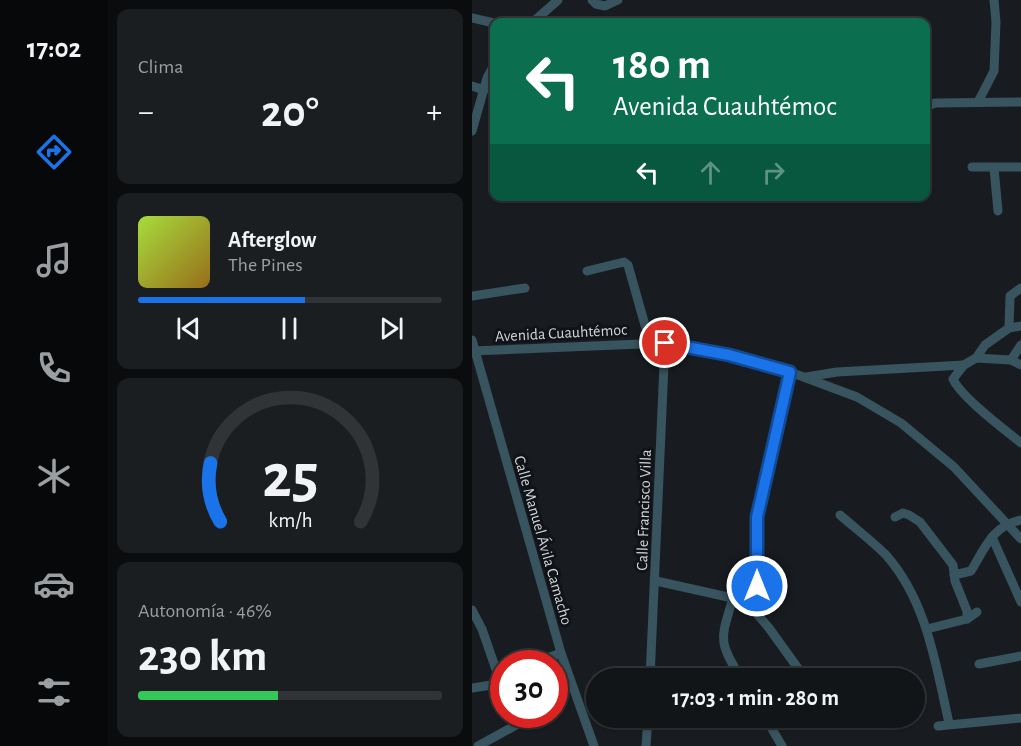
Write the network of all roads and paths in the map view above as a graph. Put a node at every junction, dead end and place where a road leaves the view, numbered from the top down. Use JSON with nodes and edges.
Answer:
{"nodes":[{"id":1,"x":558,"y":0,"type":"edge"},
{"id":2,"x":592,"y":0,"type":"edge"},
{"id":3,"x":618,"y":0,"type":"edge"},
{"id":4,"x":994,"y":0,"type":"edge"},
{"id":5,"x":472,"y":18,"type":"edge"},
{"id":6,"x":538,"y":18,"type":"edge"},
{"id":7,"x":490,"y":21,"type":"edge"},
{"id":8,"x":490,"y":72,"type":"edge"},
{"id":9,"x":472,"y":86,"type":"edge"},
{"id":10,"x":484,"y":90,"type":"junction"},
{"id":11,"x":978,"y":102,"type":"junction"},
{"id":12,"x":1021,"y":102,"type":"edge"},
{"id":13,"x":930,"y":105,"type":"edge"},
{"id":14,"x":472,"y":131,"type":"edge"},
{"id":15,"x":972,"y":167,"type":"dead end"},
{"id":16,"x":1021,"y":167,"type":"edge"},
{"id":17,"x":994,"y":168,"type":"junction"},
{"id":18,"x":998,"y":211,"type":"dead end"},
{"id":19,"x":587,"y":271,"type":"dead end"},
{"id":20,"x":525,"y":288,"type":"dead end"},
{"id":21,"x":1021,"y":288,"type":"edge"},
{"id":22,"x":472,"y":296,"type":"edge"},
{"id":23,"x":1021,"y":326,"type":"edge"},
{"id":24,"x":1009,"y":328,"type":"junction"},
{"id":25,"x":472,"y":340,"type":"edge"},
{"id":26,"x":650,"y":343,"type":"junction"},
{"id":27,"x":665,"y":343,"type":"junction"},
{"id":28,"x":1021,"y":345,"type":"edge"},
{"id":29,"x":473,"y":351,"type":"edge"},
{"id":30,"x":976,"y":358,"type":"junction"},
{"id":31,"x":1011,"y":360,"type":"junction"},
{"id":32,"x":964,"y":365,"type":"junction"},
{"id":33,"x":1021,"y":365,"type":"edge"},
{"id":34,"x":790,"y":372,"type":"junction"},
{"id":35,"x":805,"y":377,"type":"junction"},
{"id":36,"x":1021,"y":443,"type":"edge"},
{"id":37,"x":840,"y":515,"type":"dead end"},
{"id":38,"x":895,"y":517,"type":"dead end"},
{"id":39,"x":1021,"y":520,"type":"edge"},
{"id":40,"x":1007,"y":523,"type":"junction"},
{"id":41,"x":992,"y":537,"type":"junction"},
{"id":42,"x":1021,"y":538,"type":"edge"},
{"id":43,"x":954,"y":575,"type":"junction"},
{"id":44,"x":656,"y":581,"type":"junction"},
{"id":45,"x":733,"y":598,"type":"junction"},
{"id":46,"x":746,"y":601,"type":"junction"},
{"id":47,"x":1021,"y":602,"type":"edge"},
{"id":48,"x":472,"y":610,"type":"edge"},
{"id":49,"x":977,"y":612,"type":"dead end"},
{"id":50,"x":967,"y":619,"type":"junction"},
{"id":51,"x":927,"y":629,"type":"junction"},
{"id":52,"x":560,"y":650,"type":"edge"},
{"id":53,"x":490,"y":651,"type":"edge"},
{"id":54,"x":1021,"y":656,"type":"edge"},
{"id":55,"x":979,"y":664,"type":"dead end"},
{"id":56,"x":651,"y":668,"type":"edge"},
{"id":57,"x":735,"y":668,"type":"edge"},
{"id":58,"x":798,"y":668,"type":"edge"},
{"id":59,"x":568,"y":672,"type":"edge"},
{"id":60,"x":490,"y":686,"type":"edge"},
{"id":61,"x":472,"y":688,"type":"edge"},
{"id":62,"x":1021,"y":718,"type":"edge"},
{"id":63,"x":949,"y":723,"type":"junction"},
{"id":64,"x":938,"y":726,"type":"dead end"},
{"id":65,"x":511,"y":728,"type":"edge"},
{"id":66,"x":647,"y":728,"type":"edge"},
{"id":67,"x":771,"y":728,"type":"edge"},
{"id":68,"x":478,"y":746,"type":"edge"},
{"id":69,"x":594,"y":746,"type":"edge"},
{"id":70,"x":646,"y":746,"type":"edge"},
{"id":71,"x":782,"y":746,"type":"edge"}],
"edges":[{"from":1,"to":6,"type":"street"},
{"from":2,"to":3,"type":"street"},
{"from":4,"to":11,"type":"street"},
{"from":5,"to":7,"type":"street"},
{"from":8,"to":10,"type":"street"},
{"from":9,"to":10,"type":"street"},
{"from":10,"to":14,"type":"street"},
{"from":11,"to":12,"type":"street"},
{"from":11,"to":13,"type":"street"},
{"from":15,"to":17,"type":"street"},
{"from":16,"to":17,"type":"street"},
{"from":17,"to":18,"type":"street"},
{"from":19,"to":26,"type":"street"},
{"from":20,"to":22,"type":"street"},
{"from":21,"to":24,"type":"street"},
{"from":23,"to":24,"type":"street"},
{"from":24,"to":30,"type":"street"},
{"from":25,"to":29,"type":"street","name":"Calle Manuel Ávila Camacho"},
{"from":26,"to":27,"type":"street","name":"Avenida Cuauhtémoc"},
{"from":26,"to":29,"type":"street","name":"Avenida Cuauhtémoc"},
{"from":27,"to":34,"type":"street","name":"Avenida Cuauhtémoc"},
{"from":27,"to":44,"type":"street","name":"Calle Francisco Villa"},
{"from":28,"to":31,"type":"street"},
{"from":29,"to":52,"type":"street","name":"Calle Manuel Ávila Camacho"},
{"from":30,"to":31,"type":"street"},
{"from":30,"to":32,"type":"street"},
{"from":31,"to":33,"type":"street"},
{"from":32,"to":35,"type":"street"},
{"from":32,"to":36,"type":"street"},
{"from":34,"to":35,"type":"street","name":"Avenida Cuauhtémoc"},
{"from":34,"to":46,"type":"street"},
{"from":35,"to":40,"type":"street","name":"Avenida Cuauhtémoc"},
{"from":37,"to":51,"type":"street"},
{"from":38,"to":43,"type":"street"},
{"from":39,"to":40,"type":"street"},
{"from":40,"to":41,"type":"street"},
{"from":40,"to":42,"type":"street","name":"Avenida Cuauhtémoc"},
{"from":41,"to":43,"type":"street"},
{"from":41,"to":47,"type":"street"},
{"from":43,"to":50,"type":"street"},
{"from":44,"to":45,"type":"street"},
{"from":44,"to":56,"type":"street","name":"Calle Francisco Villa"},
{"from":45,"to":46,"type":"street"},
{"from":45,"to":57,"type":"street"},
{"from":46,"to":58,"type":"street"},
{"from":48,"to":53,"type":"street"},
{"from":49,"to":50,"type":"street"},
{"from":50,"to":51,"type":"street"},
{"from":51,"to":63,"type":"street"},
{"from":54,"to":55,"type":"street"},
{"from":59,"to":69,"type":"street","name":"Calle Manuel Ávila Camacho"},
{"from":60,"to":61,"type":"street"},
{"from":62,"to":63,"type":"street"},
{"from":63,"to":64,"type":"street"},
{"from":65,"to":68,"type":"street"},
{"from":66,"to":70,"type":"street"},
{"from":67,"to":71,"type":"street"}]}
